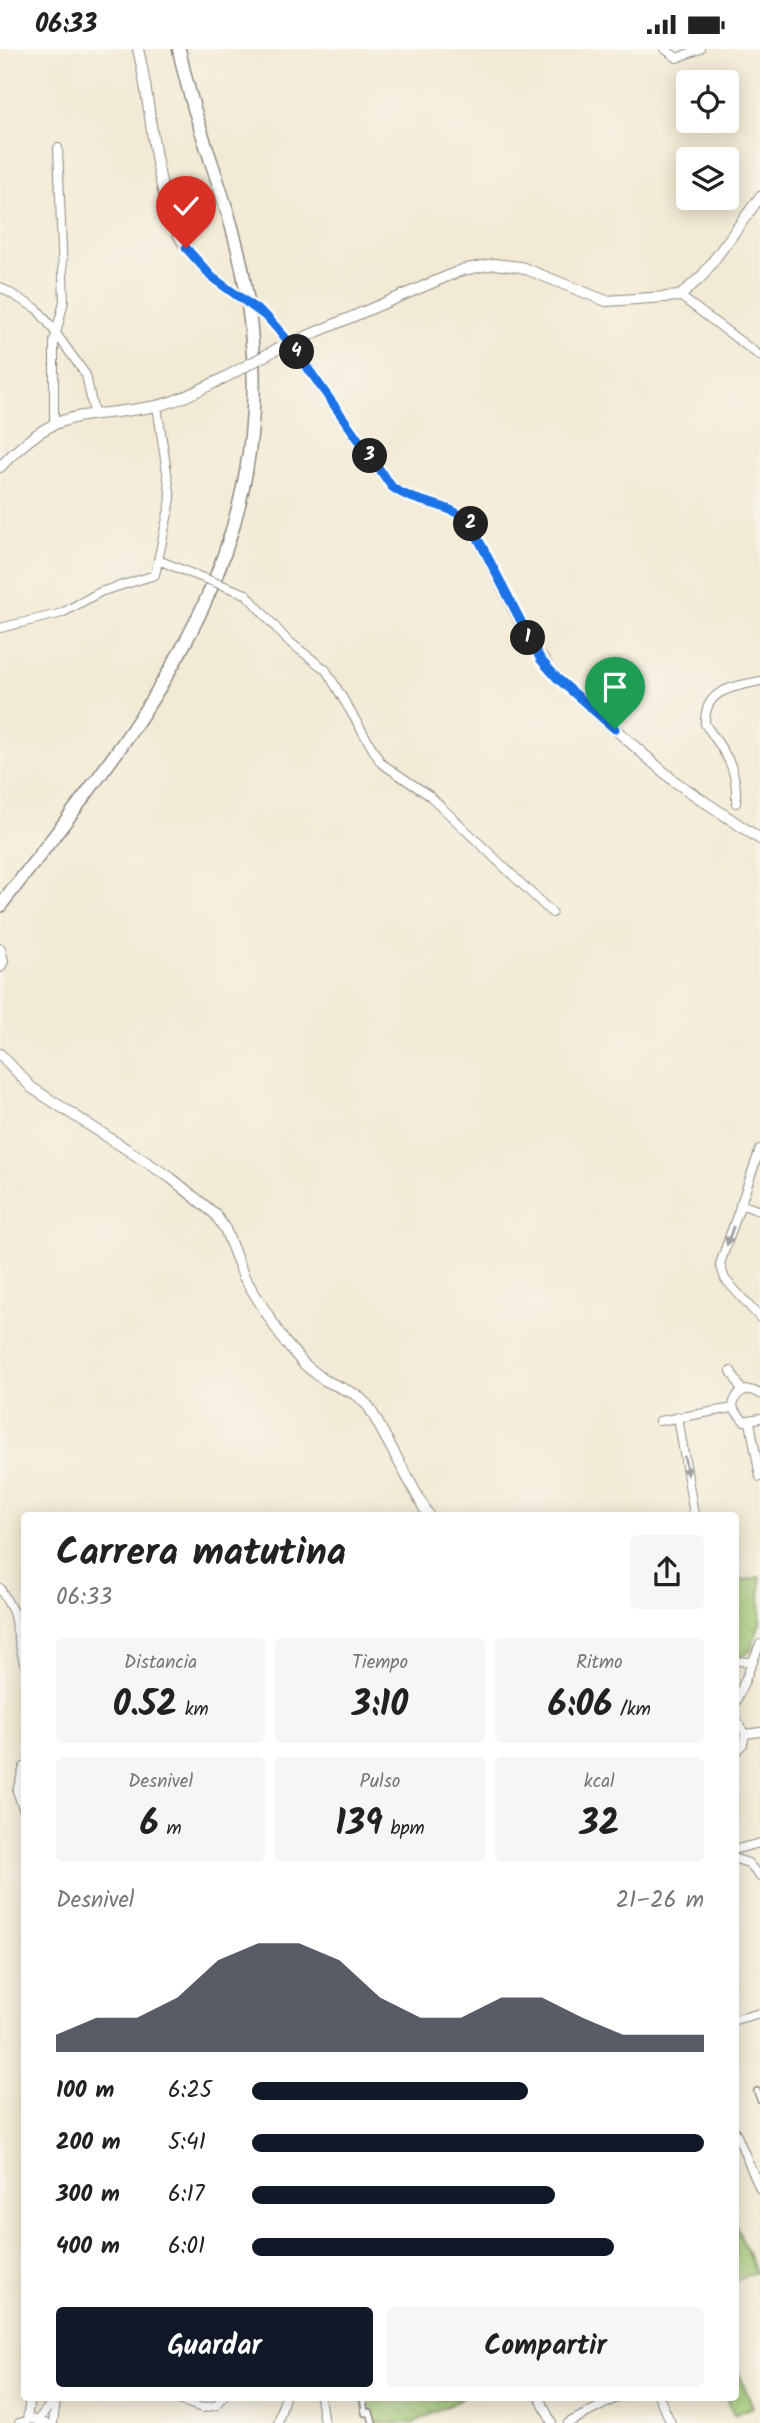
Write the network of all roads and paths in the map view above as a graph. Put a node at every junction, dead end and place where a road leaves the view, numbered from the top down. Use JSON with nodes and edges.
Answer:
{"nodes":[{"id":1,"x":138,"y":49,"type":"edge"},
{"id":2,"x":179,"y":49,"type":"edge"},
{"id":3,"x":665,"y":49,"type":"edge"},
{"id":4,"x":700,"y":49,"type":"edge"},
{"id":5,"x":58,"y":148,"type":"dead end"},
{"id":6,"x":760,"y":197,"type":"edge"},
{"id":7,"x":1,"y":289,"type":"edge"},
{"id":8,"x":680,"y":296,"type":"junction"},
{"id":9,"x":55,"y":334,"type":"junction"},
{"id":10,"x":290,"y":343,"type":"junction"},
{"id":11,"x":760,"y":356,"type":"edge"},
{"id":12,"x":157,"y":406,"type":"junction"},
{"id":13,"x":94,"y":413,"type":"junction"},
{"id":14,"x":54,"y":423,"type":"junction"},
{"id":15,"x":0,"y":467,"type":"edge"},
{"id":16,"x":158,"y":560,"type":"junction"},
{"id":17,"x":0,"y":628,"type":"edge"},
{"id":18,"x":760,"y":681,"type":"edge"},
{"id":19,"x":736,"y":803,"type":"dead end"},
{"id":20,"x":760,"y":839,"type":"edge"},
{"id":21,"x":0,"y":906,"type":"edge"},
{"id":22,"x":552,"y":913,"type":"dead end"},
{"id":23,"x":0,"y":949,"type":"edge"},
{"id":24,"x":0,"y":967,"type":"edge"},
{"id":25,"x":0,"y":1054,"type":"edge"},
{"id":26,"x":760,"y":1149,"type":"edge"},
{"id":27,"x":740,"y":1204,"type":"junction"},
{"id":28,"x":760,"y":1211,"type":"edge"},
{"id":29,"x":760,"y":1318,"type":"edge"},
{"id":30,"x":731,"y":1371,"type":"dead end"},
{"id":31,"x":742,"y":1391,"type":"junction"},
{"id":32,"x":760,"y":1394,"type":"edge"},
{"id":33,"x":733,"y":1408,"type":"junction"},
{"id":34,"x":678,"y":1417,"type":"junction"},
{"id":35,"x":760,"y":1418,"type":"edge"},
{"id":36,"x":659,"y":1420,"type":"dead end"},
{"id":37,"x":750,"y":1422,"type":"junction"},
{"id":38,"x":760,"y":1476,"type":"edge"},
{"id":39,"x":426,"y":1512,"type":"edge"},
{"id":40,"x":694,"y":1512,"type":"edge"},
{"id":41,"x":0,"y":1588,"type":"edge"},
{"id":42,"x":760,"y":1644,"type":"edge"},
{"id":43,"x":21,"y":1650,"type":"edge"},
{"id":44,"x":739,"y":1661,"type":"edge"},
{"id":45,"x":753,"y":1662,"type":"junction"},
{"id":46,"x":739,"y":1695,"type":"edge"},
{"id":47,"x":739,"y":1723,"type":"edge"},
{"id":48,"x":760,"y":1732,"type":"edge"},
{"id":49,"x":746,"y":1734,"type":"junction"},
{"id":50,"x":739,"y":1748,"type":"edge"},
{"id":51,"x":21,"y":1777,"type":"edge"},
{"id":52,"x":21,"y":1802,"type":"edge"},
{"id":53,"x":760,"y":1843,"type":"edge"},
{"id":54,"x":739,"y":1846,"type":"edge"},
{"id":55,"x":739,"y":1861,"type":"edge"},
{"id":56,"x":760,"y":1877,"type":"edge"},
{"id":57,"x":760,"y":2013,"type":"edge"},
{"id":58,"x":739,"y":2019,"type":"edge"},
{"id":59,"x":757,"y":2091,"type":"dead end"},
{"id":60,"x":760,"y":2099,"type":"edge"},
{"id":61,"x":739,"y":2140,"type":"edge"},
{"id":62,"x":760,"y":2189,"type":"edge"},
{"id":63,"x":29,"y":2401,"type":"edge"},
{"id":64,"x":54,"y":2401,"type":"edge"},
{"id":65,"x":56,"y":2401,"type":"edge"},
{"id":66,"x":186,"y":2401,"type":"edge"},
{"id":67,"x":219,"y":2401,"type":"edge"},
{"id":68,"x":284,"y":2401,"type":"edge"},
{"id":69,"x":321,"y":2401,"type":"edge"},
{"id":70,"x":364,"y":2401,"type":"edge"},
{"id":71,"x":542,"y":2401,"type":"edge"},
{"id":72,"x":610,"y":2401,"type":"edge"},
{"id":73,"x":659,"y":2401,"type":"edge"},
{"id":74,"x":23,"y":2421,"type":"edge"},
{"id":75,"x":41,"y":2421,"type":"edge"},
{"id":76,"x":53,"y":2423,"type":"edge"},
{"id":77,"x":278,"y":2423,"type":"edge"},
{"id":78,"x":324,"y":2423,"type":"edge"},
{"id":79,"x":373,"y":2423,"type":"edge"},
{"id":80,"x":552,"y":2423,"type":"edge"},
{"id":81,"x":568,"y":2423,"type":"edge"},
{"id":82,"x":671,"y":2423,"type":"edge"}],
"edges":[{"from":1,"to":10,"type":"street","bridge":true},
{"from":2,"to":21,"type":"highway"},
{"from":3,"to":4,"type":"street"},
{"from":5,"to":9,"type":"street"},
{"from":6,"to":8,"type":"street"},
{"from":7,"to":9,"type":"street"},
{"from":8,"to":10,"type":"street"},
{"from":8,"to":11,"type":"street"},
{"from":9,"to":13,"type":"street"},
{"from":9,"to":14,"type":"street"},
{"from":10,"to":12,"type":"street","bridge":true},
{"from":10,"to":20,"type":"street"},
{"from":12,"to":13,"type":"street"},
{"from":12,"to":16,"type":"street"},
{"from":13,"to":14,"type":"street"},
{"from":14,"to":15,"type":"street"},
{"from":16,"to":17,"type":"street"},
{"from":16,"to":22,"type":"street","bridge":true},
{"from":18,"to":19,"type":"street"},
{"from":23,"to":24,"type":"street"},
{"from":25,"to":39,"type":"street"},
{"from":26,"to":27,"type":"street"},
{"from":27,"to":28,"type":"street"},
{"from":27,"to":29,"type":"street","one_way":true},
{"from":30,"to":31,"type":"street"},
{"from":31,"to":32,"type":"street"},
{"from":31,"to":33,"type":"street"},
{"from":33,"to":34,"type":"street"},
{"from":33,"to":37,"type":"street"},
{"from":34,"to":36,"type":"street"},
{"from":34,"to":40,"type":"street","one_way":true},
{"from":35,"to":37,"type":"street"},
{"from":37,"to":38,"type":"street"},
{"from":41,"to":43,"type":"street"},
{"from":42,"to":45,"type":"street"},
{"from":44,"to":45,"type":"street"},
{"from":45,"to":46,"type":"street"},
{"from":47,"to":49,"type":"street"},
{"from":48,"to":49,"type":"street"},
{"from":49,"to":50,"type":"street"},
{"from":51,"to":52,"type":"street"},
{"from":53,"to":54,"type":"street"},
{"from":55,"to":56,"type":"street"},
{"from":57,"to":58,"type":"street"},
{"from":59,"to":60,"type":"street"},
{"from":61,"to":62,"type":"street"},
{"from":63,"to":74,"type":"street"},
{"from":64,"to":75,"type":"street"},
{"from":65,"to":76,"type":"street"},
{"from":66,"to":67,"type":"street"},
{"from":68,"to":77,"type":"street"},
{"from":69,"to":78,"type":"street"},
{"from":70,"to":79,"type":"street"},
{"from":71,"to":80,"type":"street"},
{"from":72,"to":81,"type":"street"},
{"from":73,"to":82,"type":"street"},
{"from":74,"to":75,"type":"street"}]}
